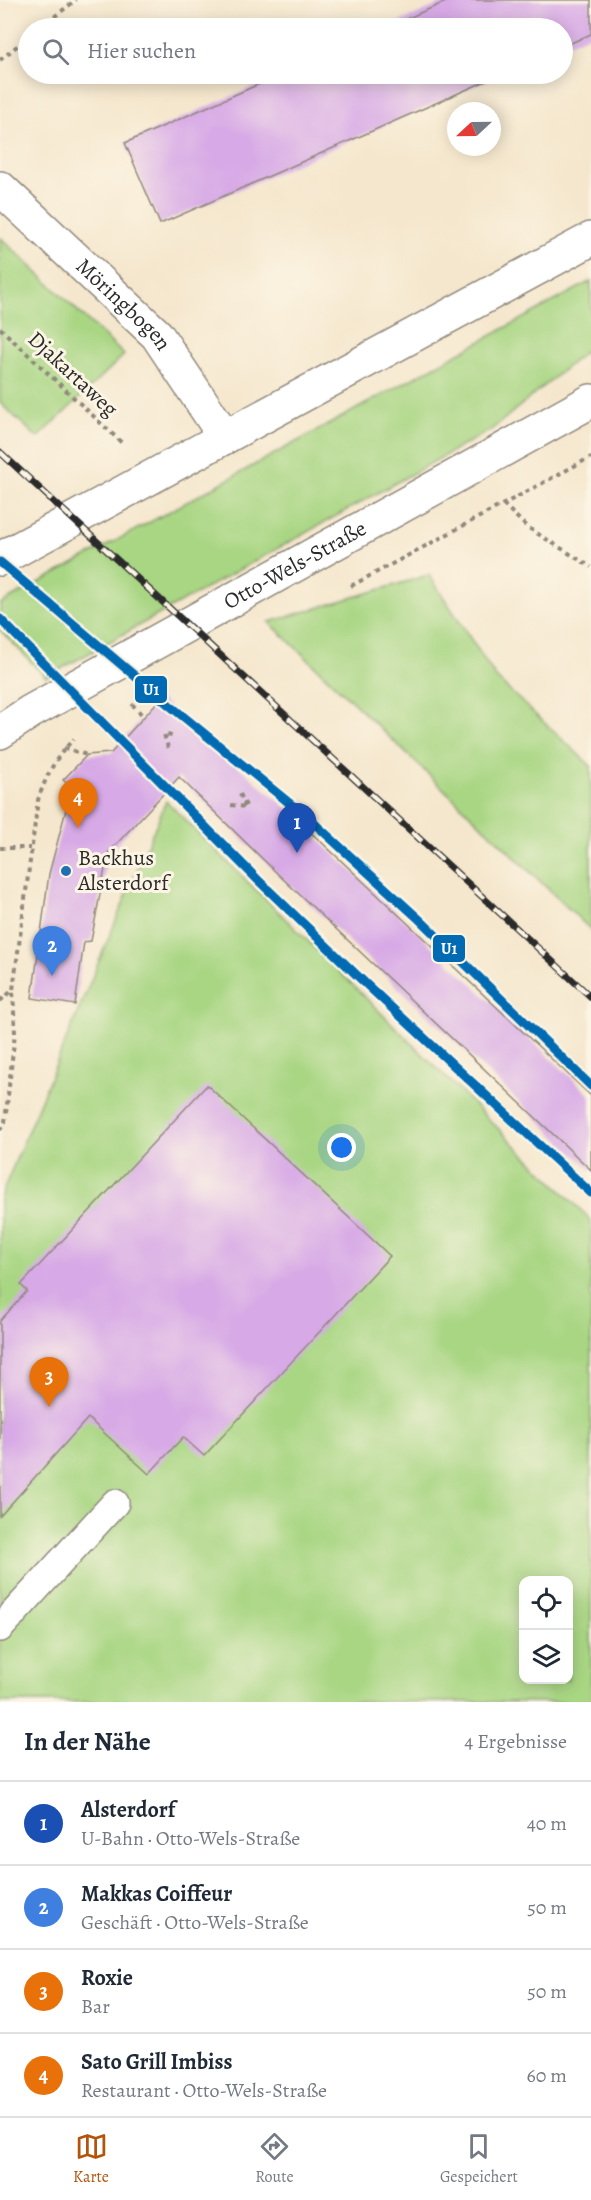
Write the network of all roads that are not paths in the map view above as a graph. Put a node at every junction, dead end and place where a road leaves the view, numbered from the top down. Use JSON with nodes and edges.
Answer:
{"nodes":[{"id":1,"x":0,"y":188,"type":"edge"},
{"id":2,"x":591,"y":239,"type":"edge"},
{"id":3,"x":591,"y":401,"type":"edge"},
{"id":4,"x":225,"y":437,"type":"junction"},
{"id":5,"x":0,"y":559,"type":"edge"},
{"id":6,"x":0,"y":732,"type":"edge"},
{"id":7,"x":115,"y":1503,"type":"dead end"},
{"id":8,"x":0,"y":1628,"type":"edge"}],
"edges":[{"from":1,"to":4,"type":"main road","name":"Möringbogen"},
{"from":2,"to":4,"type":"main road"},
{"from":3,"to":6,"type":"main road","name":"Otto-Wels-Straße"},
{"from":4,"to":5,"type":"main road"},
{"from":7,"to":8,"type":"lane"}]}
